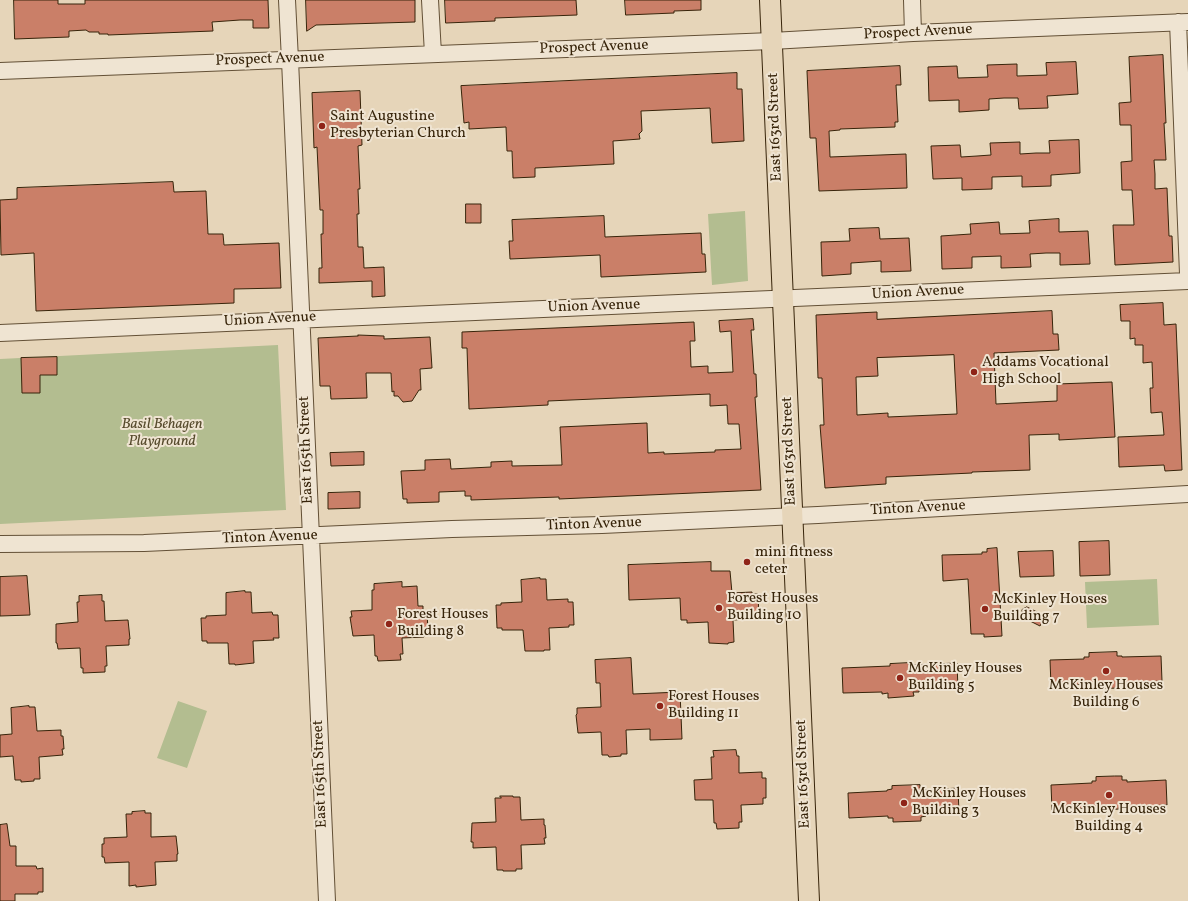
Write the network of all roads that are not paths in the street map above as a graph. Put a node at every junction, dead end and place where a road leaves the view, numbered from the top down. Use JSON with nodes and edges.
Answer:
{"nodes":[{"id":1,"x":287,"y":0,"type":"edge"},
{"id":2,"x":430,"y":0,"type":"edge"},
{"id":3,"x":770,"y":0,"type":"edge"},
{"id":4,"x":912,"y":0,"type":"edge"},
{"id":5,"x":1183,"y":22,"type":"edge"},
{"id":6,"x":913,"y":33,"type":"junction"},
{"id":7,"x":772,"y":40,"type":"junction"},
{"id":8,"x":433,"y":54,"type":"junction"},
{"id":9,"x":290,"y":60,"type":"junction"},
{"id":10,"x":0,"y":70,"type":"edge"},
{"id":11,"x":1188,"y":274,"type":"edge"},
{"id":12,"x":1188,"y":281,"type":"edge"},
{"id":13,"x":783,"y":299,"type":"junction"},
{"id":14,"x":301,"y":319,"type":"junction"},
{"id":15,"x":0,"y":333,"type":"edge"},
{"id":16,"x":1188,"y":494,"type":"edge"},
{"id":17,"x":792,"y":516,"type":"junction"},
{"id":18,"x":311,"y":536,"type":"junction"},
{"id":19,"x":0,"y":544,"type":"edge"},
{"id":20,"x":327,"y":901,"type":"edge"},
{"id":21,"x":809,"y":901,"type":"edge"}],
"edges":[{"from":1,"to":9,"type":"street","name":"East 165th Street"},
{"from":2,"to":8,"type":"street"},
{"from":3,"to":7,"type":"main road","name":"East 163rd Street"},
{"from":4,"to":6,"type":"street"},
{"from":5,"to":6,"type":"street","name":"Prospect Avenue"},
{"from":5,"to":11,"type":"street"},
{"from":6,"to":7,"type":"street","name":"Prospect Avenue"},
{"from":7,"to":8,"type":"street","name":"Prospect Avenue"},
{"from":7,"to":13,"type":"main road","name":"East 163rd Street"},
{"from":8,"to":9,"type":"street","name":"Prospect Avenue"},
{"from":9,"to":10,"type":"street","name":"Prospect Avenue"},
{"from":9,"to":14,"type":"street","name":"East 165th Street"},
{"from":12,"to":13,"type":"street","name":"Union Avenue"},
{"from":13,"to":14,"type":"street","name":"Union Avenue"},
{"from":13,"to":17,"type":"main road","name":"East 163rd Street"},
{"from":14,"to":15,"type":"street","name":"Union Avenue"},
{"from":14,"to":18,"type":"street","name":"East 165th Street"},
{"from":16,"to":17,"type":"street","name":"Tinton Avenue"},
{"from":17,"to":18,"type":"street","name":"Tinton Avenue"},
{"from":17,"to":21,"type":"main road","name":"East 163rd Street"},
{"from":18,"to":19,"type":"street","name":"Tinton Avenue"},
{"from":18,"to":20,"type":"street","name":"East 165th Street"}]}
